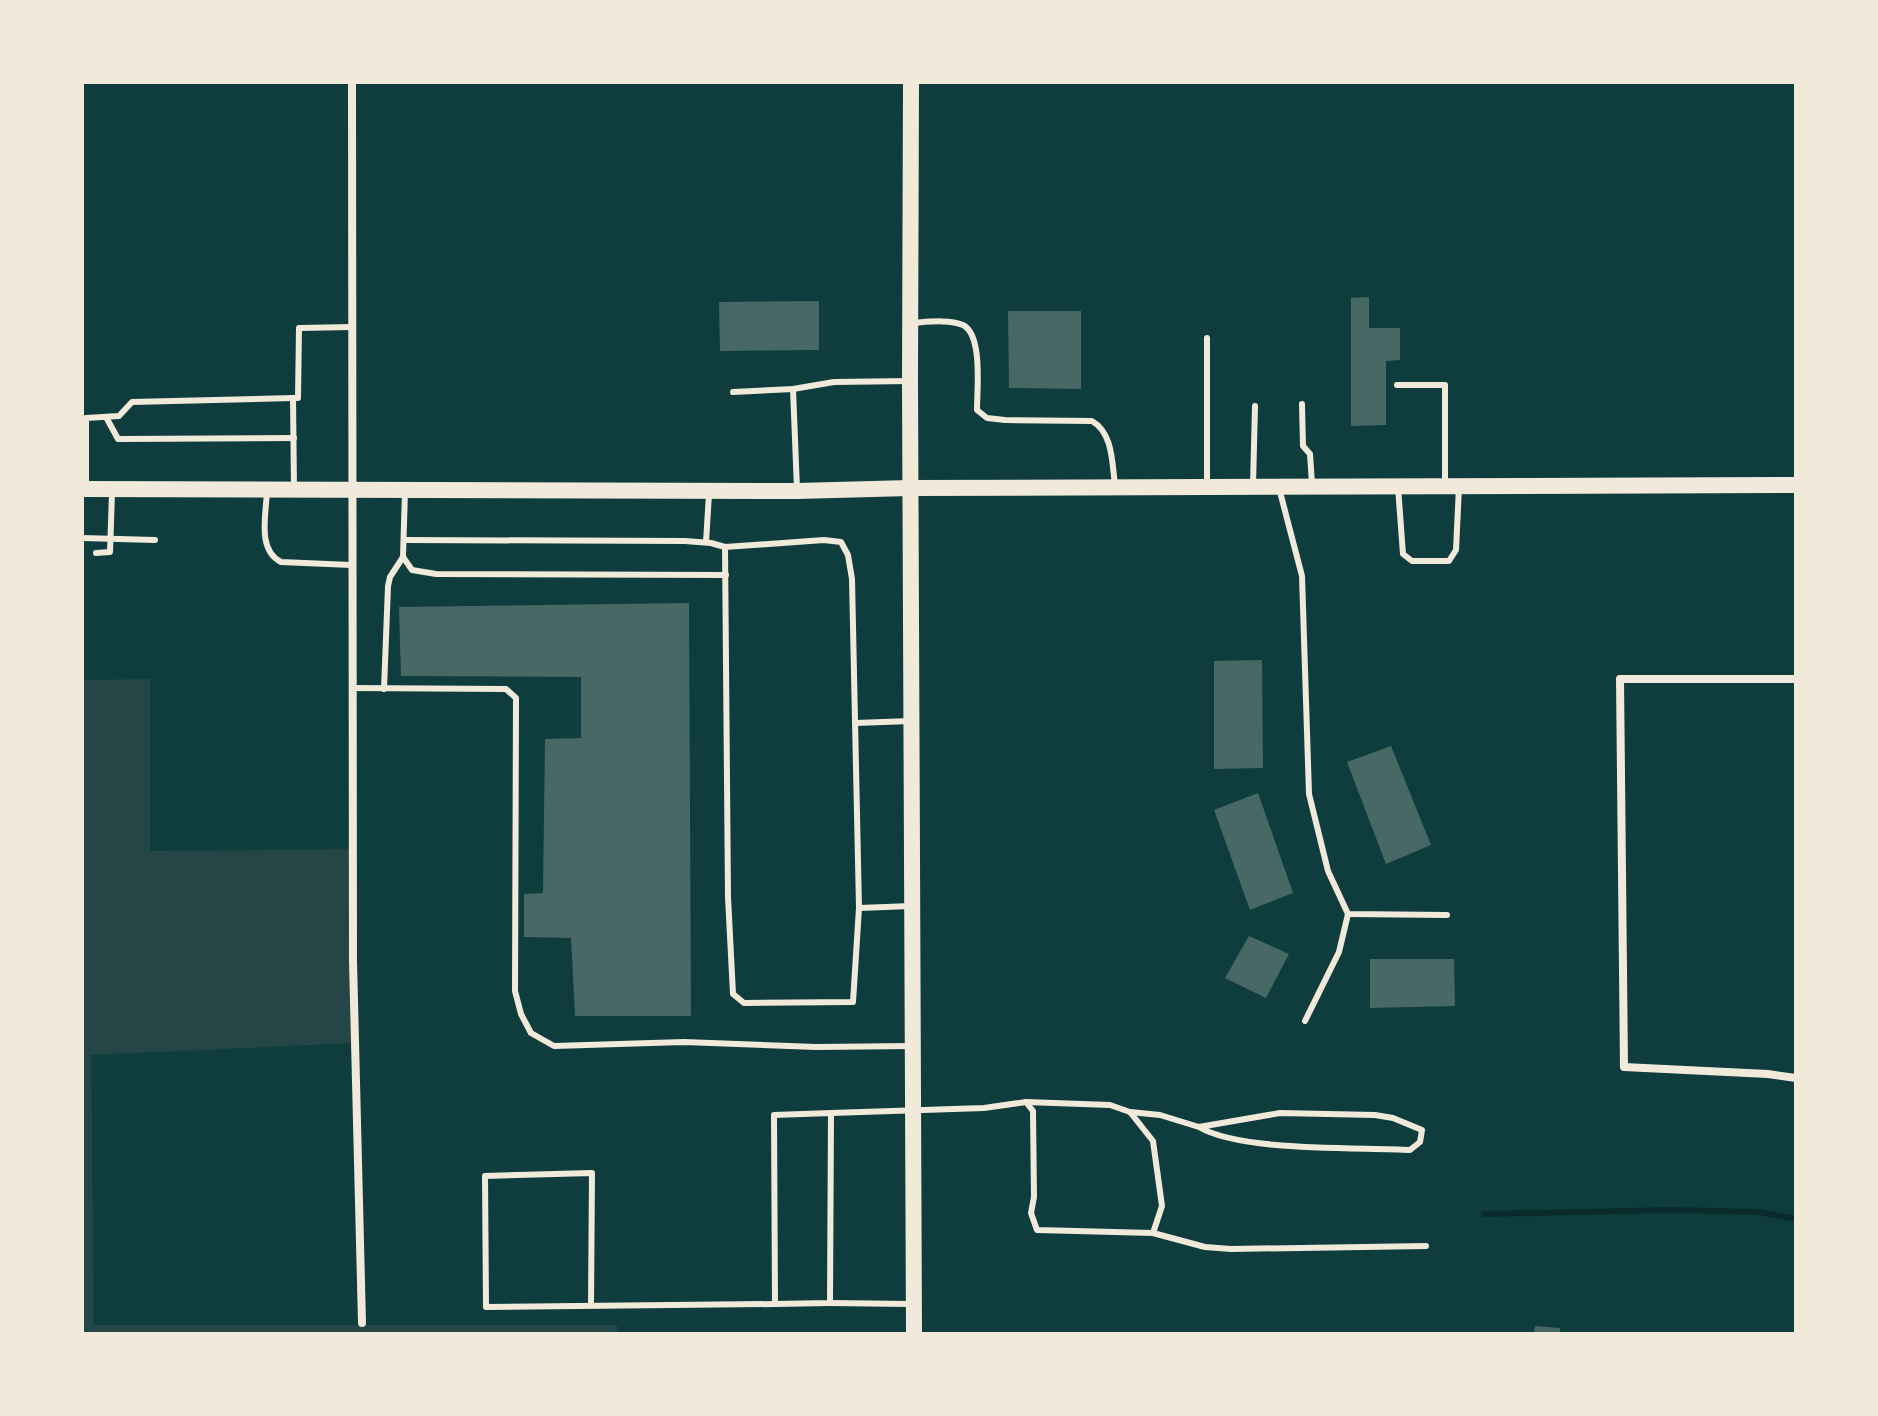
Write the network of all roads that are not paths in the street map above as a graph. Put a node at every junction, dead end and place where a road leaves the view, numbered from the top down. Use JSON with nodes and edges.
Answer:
{"nodes":[{"id":1,"x":352,"y":82,"type":"edge"},
{"id":2,"x":911,"y":82,"type":"edge"},
{"id":3,"x":910,"y":323,"type":"junction"},
{"id":4,"x":352,"y":327,"type":"junction"},
{"id":5,"x":1207,"y":338,"type":"dead end"},
{"id":6,"x":910,"y":381,"type":"junction"},
{"id":7,"x":1397,"y":385,"type":"dead end"},
{"id":8,"x":793,"y":389,"type":"junction"},
{"id":9,"x":733,"y":392,"type":"dead end"},
{"id":10,"x":293,"y":398,"type":"junction"},
{"id":11,"x":1302,"y":404,"type":"dead end"},
{"id":12,"x":1255,"y":406,"type":"dead end"},
{"id":13,"x":106,"y":417,"type":"junction"},
{"id":14,"x":294,"y":438,"type":"junction"},
{"id":15,"x":1796,"y":485,"type":"edge"},
{"id":16,"x":1398,"y":487,"type":"junction"},
{"id":17,"x":1452,"y":487,"type":"junction"},
{"id":18,"x":910,"y":488,"type":"junction"},
{"id":19,"x":1115,"y":488,"type":"junction"},
{"id":20,"x":1207,"y":488,"type":"junction"},
{"id":21,"x":1253,"y":488,"type":"junction"},
{"id":22,"x":1279,"y":488,"type":"junction"},
{"id":23,"x":1313,"y":488,"type":"junction"},
{"id":24,"x":84,"y":489,"type":"edge"},
{"id":25,"x":112,"y":489,"type":"junction"},
{"id":26,"x":267,"y":489,"type":"junction"},
{"id":27,"x":294,"y":489,"type":"junction"},
{"id":28,"x":351,"y":489,"type":"junction"},
{"id":29,"x":405,"y":489,"type":"junction"},
{"id":30,"x":710,"y":491,"type":"junction"},
{"id":31,"x":797,"y":491,"type":"junction"},
{"id":32,"x":82,"y":538,"type":"edge"},
{"id":33,"x":111,"y":539,"type":"junction"},
{"id":34,"x":155,"y":540,"type":"dead end"},
{"id":35,"x":404,"y":540,"type":"junction"},
{"id":36,"x":706,"y":542,"type":"junction"},
{"id":37,"x":725,"y":547,"type":"junction"},
{"id":38,"x":96,"y":553,"type":"dead end"},
{"id":39,"x":403,"y":557,"type":"junction"},
{"id":40,"x":351,"y":565,"type":"junction"},
{"id":41,"x":726,"y":575,"type":"junction"},
{"id":42,"x":1796,"y":679,"type":"edge"},
{"id":43,"x":352,"y":688,"type":"junction"},
{"id":44,"x":384,"y":689,"type":"junction"},
{"id":45,"x":911,"y":721,"type":"junction"},
{"id":46,"x":855,"y":723,"type":"junction"},
{"id":47,"x":911,"y":906,"type":"junction"},
{"id":48,"x":859,"y":908,"type":"junction"},
{"id":49,"x":1348,"y":914,"type":"junction"},
{"id":50,"x":1447,"y":915,"type":"dead end"},
{"id":51,"x":1305,"y":1021,"type":"dead end"},
{"id":52,"x":912,"y":1046,"type":"junction"},
{"id":53,"x":1796,"y":1078,"type":"edge"},
{"id":54,"x":1026,"y":1102,"type":"junction"},
{"id":55,"x":912,"y":1112,"type":"junction"},
{"id":56,"x":1130,"y":1112,"type":"junction"},
{"id":57,"x":831,"y":1113,"type":"junction"},
{"id":58,"x":1199,"y":1127,"type":"junction"},
{"id":59,"x":1153,"y":1233,"type":"junction"},
{"id":60,"x":1426,"y":1246,"type":"dead end"},
{"id":61,"x":830,"y":1303,"type":"junction"},
{"id":62,"x":775,"y":1304,"type":"junction"},
{"id":63,"x":914,"y":1304,"type":"junction"},
{"id":64,"x":591,"y":1306,"type":"junction"},
{"id":65,"x":362,"y":1323,"type":"dead end"},
{"id":66,"x":914,"y":1334,"type":"edge"}],
"edges":[{"from":1,"to":4,"type":"street"},
{"from":2,"to":3,"type":"main road"},
{"from":3,"to":6,"type":"main road"},
{"from":3,"to":19,"type":"lane"},
{"from":4,"to":10,"type":"lane"},
{"from":4,"to":28,"type":"street"},
{"from":5,"to":20,"type":"lane"},
{"from":6,"to":8,"type":"lane"},
{"from":6,"to":18,"type":"main road"},
{"from":7,"to":17,"type":"lane"},
{"from":8,"to":9,"type":"lane"},
{"from":8,"to":31,"type":"lane"},
{"from":10,"to":13,"type":"lane"},
{"from":10,"to":14,"type":"lane"},
{"from":11,"to":23,"type":"lane"},
{"from":12,"to":21,"type":"lane"},
{"from":13,"to":14,"type":"lane"},
{"from":13,"to":24,"type":"lane"},
{"from":14,"to":27,"type":"lane"},
{"from":15,"to":17,"type":"main road"},
{"from":16,"to":17,"type":"main road"},
{"from":16,"to":17,"type":"lane"},
{"from":16,"to":23,"type":"main road"},
{"from":18,"to":19,"type":"main road"},
{"from":18,"to":31,"type":"main road"},
{"from":18,"to":45,"type":"main road"},
{"from":19,"to":20,"type":"main road"},
{"from":20,"to":21,"type":"main road"},
{"from":21,"to":22,"type":"main road"},
{"from":22,"to":23,"type":"main road"},
{"from":22,"to":49,"type":"lane"},
{"from":24,"to":25,"type":"main road"},
{"from":25,"to":26,"type":"main road"},
{"from":25,"to":33,"type":"lane"},
{"from":26,"to":27,"type":"main road"},
{"from":26,"to":40,"type":"lane"},
{"from":27,"to":28,"type":"main road"},
{"from":28,"to":29,"type":"main road"},
{"from":28,"to":40,"type":"street"},
{"from":29,"to":30,"type":"main road"},
{"from":29,"to":35,"type":"lane"},
{"from":30,"to":31,"type":"main road"},
{"from":30,"to":36,"type":"lane"},
{"from":32,"to":33,"type":"lane"},
{"from":33,"to":34,"type":"lane"},
{"from":33,"to":38,"type":"lane"},
{"from":35,"to":36,"type":"lane"},
{"from":35,"to":39,"type":"lane"},
{"from":36,"to":37,"type":"lane"},
{"from":37,"to":41,"type":"lane"},
{"from":37,"to":46,"type":"lane"},
{"from":39,"to":41,"type":"lane"},
{"from":39,"to":44,"type":"lane"},
{"from":40,"to":43,"type":"street"},
{"from":41,"to":48,"type":"lane"},
{"from":42,"to":53,"type":"street"},
{"from":43,"to":44,"type":"lane"},
{"from":43,"to":65,"type":"street"},
{"from":44,"to":52,"type":"lane"},
{"from":45,"to":46,"type":"lane"},
{"from":45,"to":47,"type":"main road"},
{"from":46,"to":48,"type":"lane"},
{"from":47,"to":48,"type":"lane"},
{"from":47,"to":52,"type":"main road"},
{"from":49,"to":50,"type":"lane"},
{"from":49,"to":51,"type":"lane"},
{"from":52,"to":55,"type":"main road"},
{"from":54,"to":55,"type":"lane"},
{"from":54,"to":56,"type":"lane"},
{"from":54,"to":59,"type":"lane"},
{"from":55,"to":57,"type":"lane"},
{"from":55,"to":63,"type":"main road"},
{"from":56,"to":58,"type":"lane"},
{"from":56,"to":59,"type":"lane"},
{"from":57,"to":61,"type":"lane"},
{"from":57,"to":62,"type":"lane"},
{"from":58,"to":58,"type":"lane"},
{"from":59,"to":60,"type":"lane"},
{"from":61,"to":62,"type":"lane"},
{"from":61,"to":63,"type":"lane"},
{"from":62,"to":64,"type":"lane"},
{"from":63,"to":66,"type":"main road"},
{"from":64,"to":64,"type":"lane"}]}
